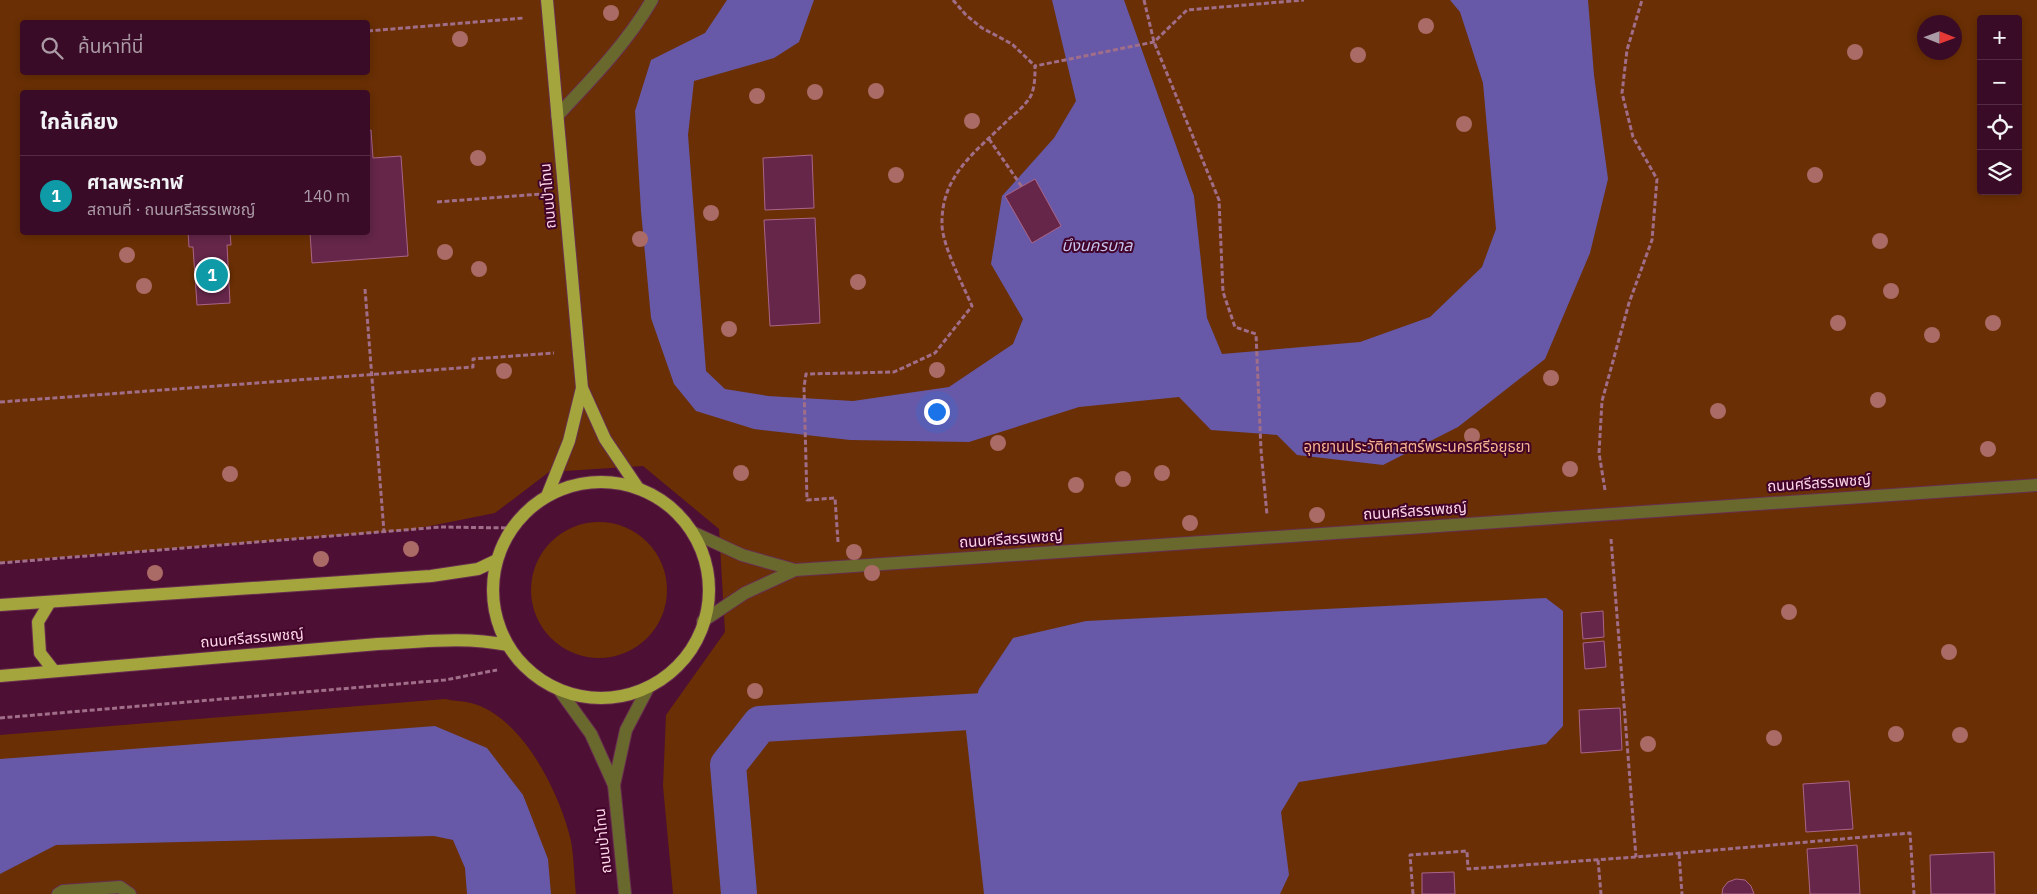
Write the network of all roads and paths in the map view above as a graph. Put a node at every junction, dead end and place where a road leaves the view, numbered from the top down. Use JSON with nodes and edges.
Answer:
{"nodes":[{"id":1,"x":547,"y":0,"type":"edge"},
{"id":2,"x":652,"y":0,"type":"edge"},
{"id":3,"x":953,"y":0,"type":"edge"},
{"id":4,"x":1144,"y":0,"type":"edge"},
{"id":5,"x":1304,"y":0,"type":"edge"},
{"id":6,"x":1642,"y":0,"type":"edge"},
{"id":7,"x":548,"y":16,"type":"junction"},
{"id":8,"x":370,"y":30,"type":"edge"},
{"id":9,"x":1154,"y":42,"type":"junction"},
{"id":10,"x":1035,"y":66,"type":"junction"},
{"id":11,"x":557,"y":116,"type":"junction"},
{"id":12,"x":989,"y":140,"type":"junction"},
{"id":13,"x":1022,"y":187,"type":"dead end"},
{"id":14,"x":564,"y":193,"type":"junction"},
{"id":15,"x":437,"y":202,"type":"dead end"},
{"id":16,"x":364,"y":289,"type":"dead end"},
{"id":17,"x":578,"y":351,"type":"junction"},
{"id":18,"x":372,"y":374,"type":"junction"},
{"id":19,"x":582,"y":388,"type":"junction"},
{"id":20,"x":0,"y":402,"type":"edge"},
{"id":21,"x":2037,"y":485,"type":"edge"},
{"id":22,"x":638,"y":488,"type":"junction"},
{"id":23,"x":547,"y":496,"type":"junction"},
{"id":24,"x":1609,"y":514,"type":"junction"},
{"id":25,"x":512,"y":528,"type":"junction"},
{"id":26,"x":384,"y":532,"type":"junction"},
{"id":27,"x":692,"y":532,"type":"junction"},
{"id":28,"x":1268,"y":538,"type":"junction"},
{"id":29,"x":497,"y":560,"type":"junction"},
{"id":30,"x":0,"y":563,"type":"edge"},
{"id":31,"x":840,"y":567,"type":"junction"},
{"id":32,"x":795,"y":570,"type":"junction"},
{"id":33,"x":50,"y":602,"type":"junction"},
{"id":34,"x":0,"y":605,"type":"edge"},
{"id":35,"x":703,"y":621,"type":"junction"},
{"id":36,"x":507,"y":645,"type":"junction"},
{"id":37,"x":523,"y":665,"type":"junction"},
{"id":38,"x":54,"y":672,"type":"junction"},
{"id":39,"x":0,"y":676,"type":"edge"},
{"id":40,"x":648,"y":688,"type":"junction"},
{"id":41,"x":560,"y":690,"type":"junction"},
{"id":42,"x":0,"y":718,"type":"edge"},
{"id":43,"x":614,"y":785,"type":"junction"},
{"id":44,"x":1679,"y":854,"type":"junction"},
{"id":45,"x":1636,"y":858,"type":"junction"},
{"id":46,"x":1598,"y":860,"type":"junction"},
{"id":47,"x":58,"y":894,"type":"edge"},
{"id":48,"x":130,"y":894,"type":"edge"},
{"id":49,"x":625,"y":894,"type":"edge"},
{"id":50,"x":1413,"y":894,"type":"edge"},
{"id":51,"x":1601,"y":894,"type":"edge"},
{"id":52,"x":1682,"y":894,"type":"edge"},
{"id":53,"x":1914,"y":894,"type":"edge"}],
"edges":[{"from":1,"to":7,"type":"main road","name":"ถนนป่าโทน"},
{"from":2,"to":11,"type":"street"},
{"from":3,"to":10,"type":"path"},
{"from":4,"to":9,"type":"path"},
{"from":5,"to":9,"type":"path"},
{"from":6,"to":24,"type":"path"},
{"from":7,"to":8,"type":"path"},
{"from":7,"to":11,"type":"main road","name":"ถนนป่าโทน"},
{"from":9,"to":10,"type":"path"},
{"from":9,"to":28,"type":"path"},
{"from":10,"to":12,"type":"path"},
{"from":11,"to":14,"type":"main road","name":"ถนนป่าโทน"},
{"from":12,"to":13,"type":"path"},
{"from":12,"to":31,"type":"path"},
{"from":14,"to":15,"type":"path"},
{"from":14,"to":17,"type":"main road","name":"ถนนป่าโทน"},
{"from":16,"to":18,"type":"path"},
{"from":17,"to":18,"type":"path"},
{"from":17,"to":19,"type":"main road","name":"ถนนป่าโทน"},
{"from":18,"to":20,"type":"path"},
{"from":18,"to":26,"type":"path"},
{"from":19,"to":22,"type":"main road","name":"ถนนป่าโทน"},
{"from":19,"to":23,"type":"main road","name":"ถนนป่าโทน"},
{"from":21,"to":24,"type":"street","name":"ถนนศรีสรรเพชญ์"},
{"from":22,"to":23,"type":"main road"},
{"from":22,"to":27,"type":"main road"},
{"from":23,"to":25,"type":"main road"},
{"from":24,"to":28,"type":"street","name":"ถนนศรีสรรเพชญ์"},
{"from":24,"to":45,"type":"path"},
{"from":25,"to":26,"type":"path"},
{"from":25,"to":29,"type":"main road"},
{"from":26,"to":30,"type":"path"},
{"from":27,"to":32,"type":"street","name":"ถนนศรีสรรเพชญ์"},
{"from":27,"to":35,"type":"main road"},
{"from":28,"to":31,"type":"street","name":"ถนนศรีสรรเพชญ์"},
{"from":29,"to":33,"type":"main road"},
{"from":29,"to":36,"type":"main road"},
{"from":31,"to":32,"type":"street","name":"ถนนศรีสรรเพชญ์"},
{"from":32,"to":35,"type":"street","name":"ถนนศรีสรรเพชญ์"},
{"from":33,"to":34,"type":"main road"},
{"from":33,"to":38,"type":"main road"},
{"from":35,"to":40,"type":"main road"},
{"from":36,"to":37,"type":"main road"},
{"from":36,"to":38,"type":"main road","name":"ถนนศรีสรรเพชญ์"},
{"from":37,"to":41,"type":"main road"},
{"from":37,"to":42,"type":"path"},
{"from":38,"to":39,"type":"main road","name":"ถนนศรีสรรเพชญ์"},
{"from":40,"to":41,"type":"main road"},
{"from":40,"to":43,"type":"street","name":"ถนนป่าโทน"},
{"from":41,"to":43,"type":"street","name":"ถนนป่าโทน"},
{"from":43,"to":49,"type":"street","name":"ถนนป่าโทน"},
{"from":44,"to":45,"type":"path"},
{"from":44,"to":52,"type":"path"},
{"from":44,"to":53,"type":"path"},
{"from":45,"to":46,"type":"path"},
{"from":46,"to":50,"type":"path"},
{"from":46,"to":51,"type":"path"},
{"from":47,"to":48,"type":"street"}]}
